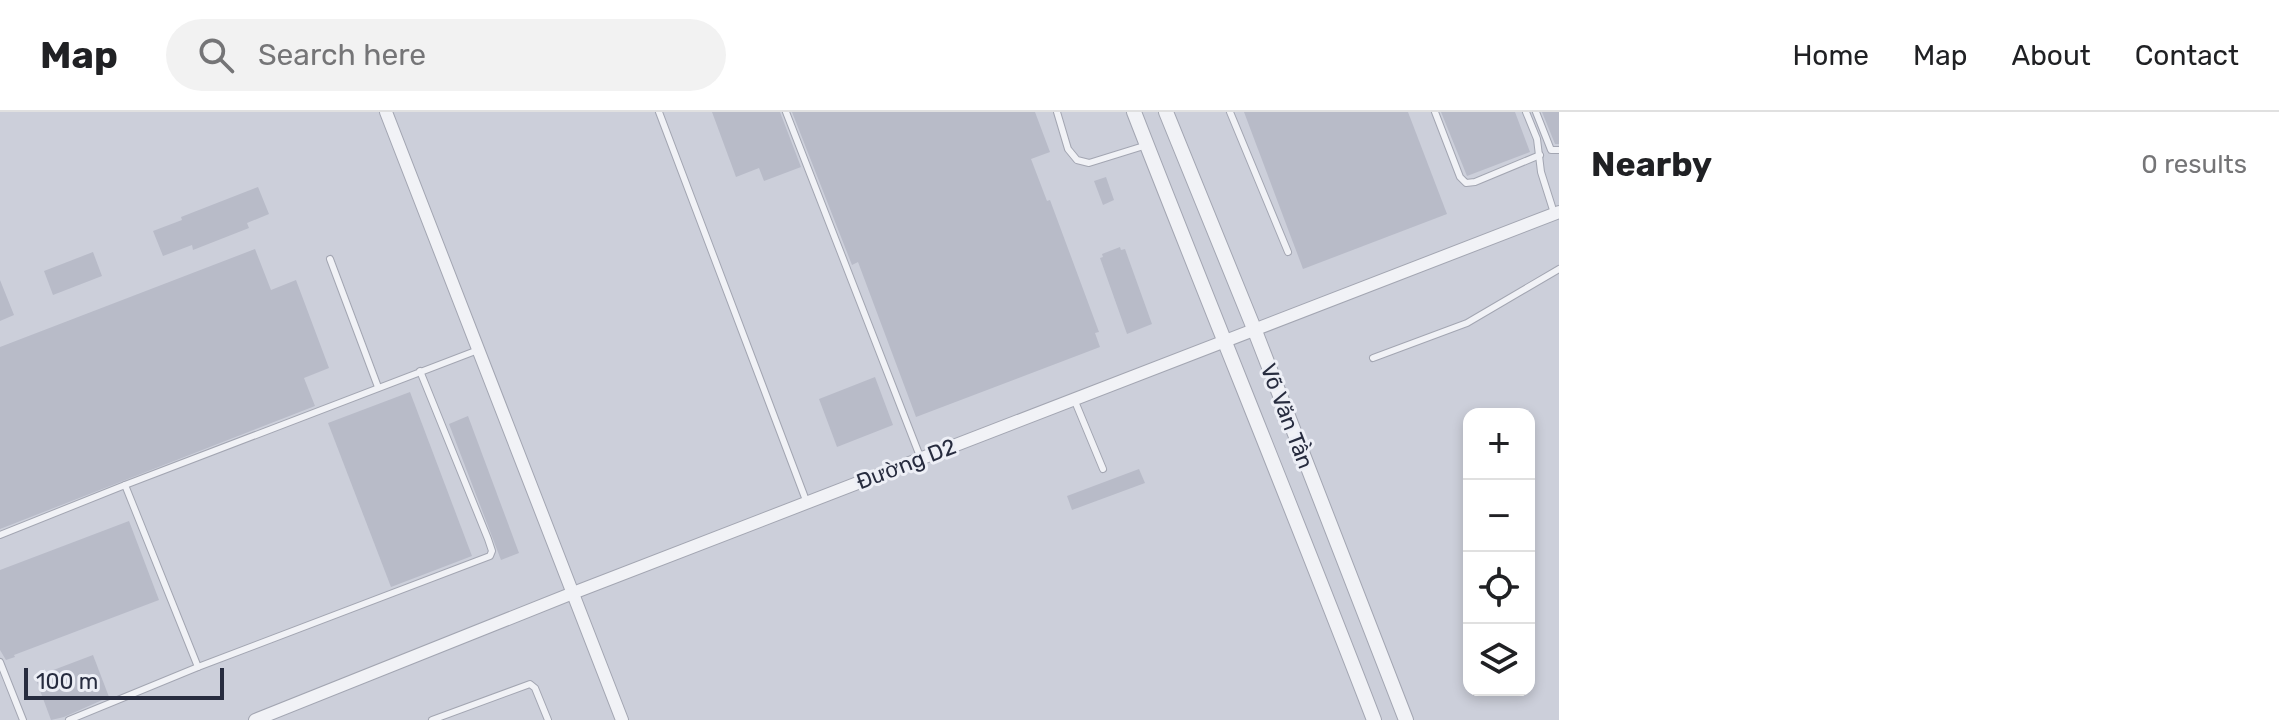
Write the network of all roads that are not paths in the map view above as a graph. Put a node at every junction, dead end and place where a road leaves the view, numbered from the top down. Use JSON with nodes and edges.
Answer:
{"nodes":[{"id":1,"x":386,"y":112,"type":"edge"},
{"id":2,"x":659,"y":112,"type":"edge"},
{"id":3,"x":786,"y":112,"type":"edge"},
{"id":4,"x":1057,"y":112,"type":"edge"},
{"id":5,"x":1134,"y":112,"type":"edge"},
{"id":6,"x":1166,"y":112,"type":"edge"},
{"id":7,"x":1230,"y":112,"type":"edge"},
{"id":8,"x":1435,"y":112,"type":"edge"},
{"id":9,"x":1526,"y":112,"type":"edge"},
{"id":10,"x":1536,"y":112,"type":"edge"},
{"id":11,"x":1147,"y":145,"type":"junction"},
{"id":12,"x":1559,"y":150,"type":"edge"},
{"id":13,"x":1540,"y":155,"type":"junction"},
{"id":14,"x":1557,"y":212,"type":"edge"},
{"id":15,"x":1288,"y":252,"type":"dead end"},
{"id":16,"x":330,"y":259,"type":"dead end"},
{"id":17,"x":1559,"y":269,"type":"edge"},
{"id":18,"x":1255,"y":331,"type":"junction"},
{"id":19,"x":1223,"y":341,"type":"junction"},
{"id":20,"x":478,"y":349,"type":"junction"},
{"id":21,"x":1373,"y":358,"type":"dead end"},
{"id":22,"x":420,"y":371,"type":"junction"},
{"id":23,"x":378,"y":387,"type":"junction"},
{"id":24,"x":1074,"y":399,"type":"junction"},
{"id":25,"x":921,"y":459,"type":"junction"},
{"id":26,"x":1103,"y":469,"type":"dead end"},
{"id":27,"x":125,"y":485,"type":"junction"},
{"id":28,"x":807,"y":503,"type":"junction"},
{"id":29,"x":0,"y":535,"type":"edge"},
{"id":30,"x":573,"y":593,"type":"junction"},
{"id":31,"x":0,"y":662,"type":"edge"},
{"id":32,"x":198,"y":667,"type":"junction"},
{"id":33,"x":23,"y":720,"type":"edge"},
{"id":34,"x":69,"y":720,"type":"edge"},
{"id":35,"x":255,"y":720,"type":"edge"},
{"id":36,"x":432,"y":720,"type":"edge"},
{"id":37,"x":548,"y":720,"type":"edge"},
{"id":38,"x":622,"y":720,"type":"edge"},
{"id":39,"x":1374,"y":720,"type":"edge"},
{"id":40,"x":1406,"y":720,"type":"edge"}],
"edges":[{"from":1,"to":20,"type":"street"},
{"from":2,"to":28,"type":"lane"},
{"from":3,"to":25,"type":"lane"},
{"from":4,"to":11,"type":"lane"},
{"from":5,"to":11,"type":"street","name":"Võ Văn Tần"},
{"from":6,"to":18,"type":"street","name":"Võ Văn Tần"},
{"from":7,"to":15,"type":"lane"},
{"from":8,"to":13,"type":"lane"},
{"from":9,"to":13,"type":"lane"},
{"from":10,"to":12,"type":"lane"},
{"from":11,"to":19,"type":"street","name":"Võ Văn Tần"},
{"from":13,"to":14,"type":"lane"},
{"from":14,"to":18,"type":"street","name":"Đường D2"},
{"from":16,"to":23,"type":"lane"},
{"from":17,"to":21,"type":"lane"},
{"from":18,"to":19,"type":"street","name":"Đường D2"},
{"from":18,"to":40,"type":"street","name":"Võ Văn Tần"},
{"from":19,"to":24,"type":"street","name":"Đường D2"},
{"from":19,"to":39,"type":"street","name":"Võ Văn Tần"},
{"from":20,"to":22,"type":"lane"},
{"from":20,"to":30,"type":"street"},
{"from":22,"to":23,"type":"lane"},
{"from":22,"to":32,"type":"lane"},
{"from":23,"to":27,"type":"lane"},
{"from":24,"to":25,"type":"street","name":"Đường D2"},
{"from":24,"to":26,"type":"lane"},
{"from":25,"to":28,"type":"street","name":"Đường D2"},
{"from":27,"to":29,"type":"lane"},
{"from":27,"to":32,"type":"lane"},
{"from":28,"to":30,"type":"street","name":"Đường D2"},
{"from":30,"to":35,"type":"street","name":"Đường D2"},
{"from":30,"to":38,"type":"street"},
{"from":31,"to":33,"type":"lane"},
{"from":32,"to":34,"type":"lane"},
{"from":36,"to":37,"type":"lane"}]}
